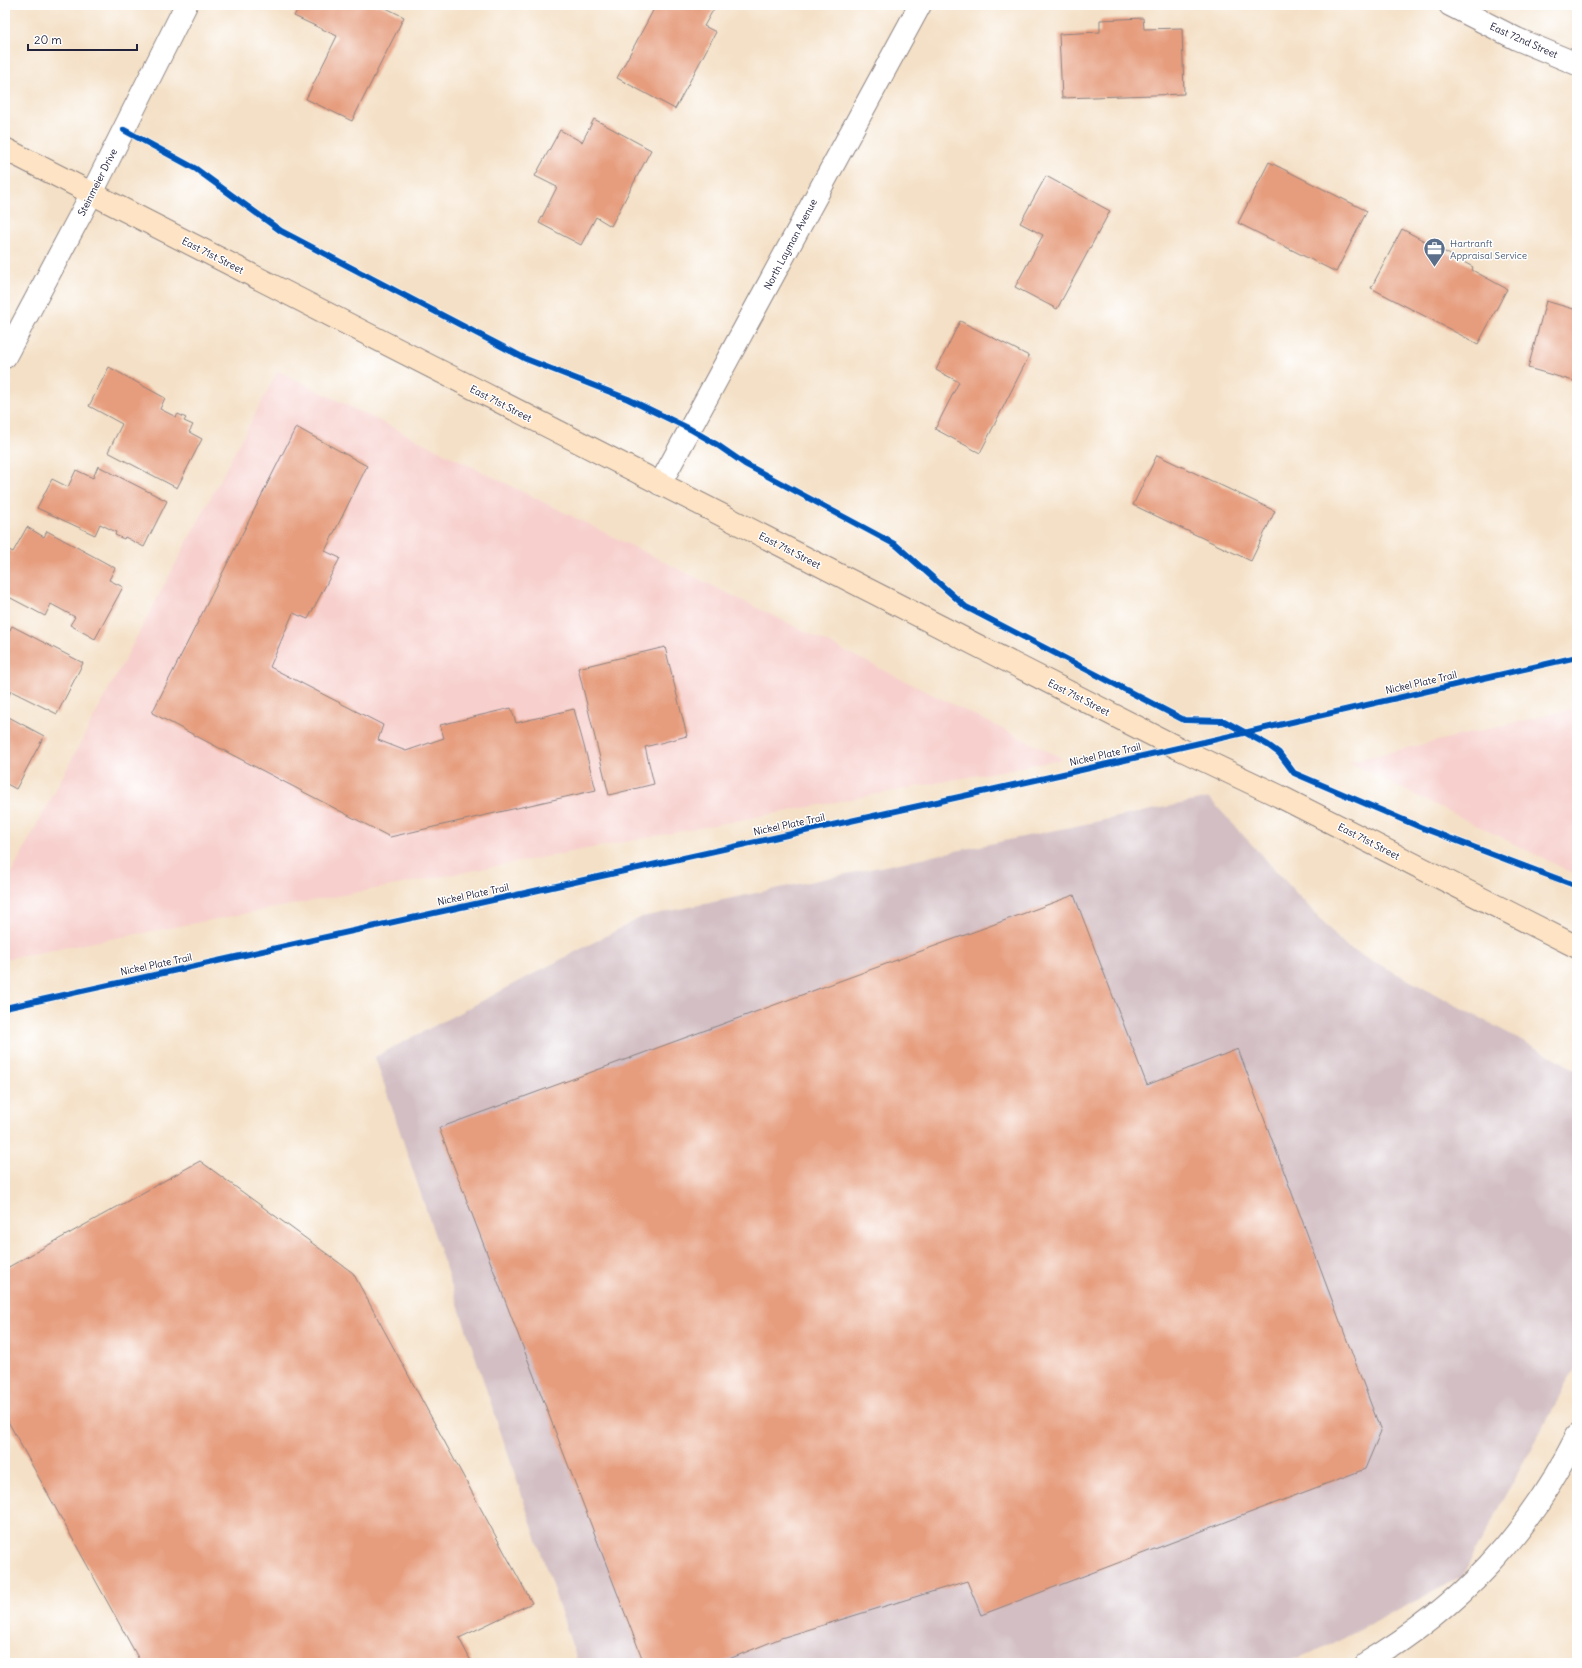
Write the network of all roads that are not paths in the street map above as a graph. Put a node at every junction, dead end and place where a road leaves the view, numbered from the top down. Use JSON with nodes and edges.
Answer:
{"nodes":[{"id":1,"x":186,"y":5,"type":"edge"},
{"id":2,"x":920,"y":5,"type":"edge"},
{"id":3,"x":1450,"y":5,"type":"edge"},
{"id":4,"x":1577,"y":64,"type":"edge"},
{"id":5,"x":5,"y":149,"type":"edge"},
{"id":6,"x":92,"y":193,"type":"junction"},
{"id":7,"x":5,"y":357,"type":"edge"},
{"id":8,"x":660,"y":484,"type":"junction"},
{"id":9,"x":1577,"y":947,"type":"edge"},
{"id":10,"x":1577,"y":1436,"type":"edge"},
{"id":11,"x":1366,"y":1663,"type":"edge"}],
"edges":[{"from":1,"to":6,"type":"street","name":"Steinmeier Drive"},
{"from":2,"to":8,"type":"street","name":"North Layman Avenue"},
{"from":3,"to":4,"type":"street","name":"East 72nd Street"},
{"from":5,"to":6,"type":"main road","name":"East 71st Street"},
{"from":6,"to":7,"type":"street","name":"Steinmeier Drive"},
{"from":6,"to":8,"type":"main road","name":"East 71st Street"},
{"from":8,"to":9,"type":"main road","name":"East 71st Street"},
{"from":10,"to":11,"type":"street"}]}
